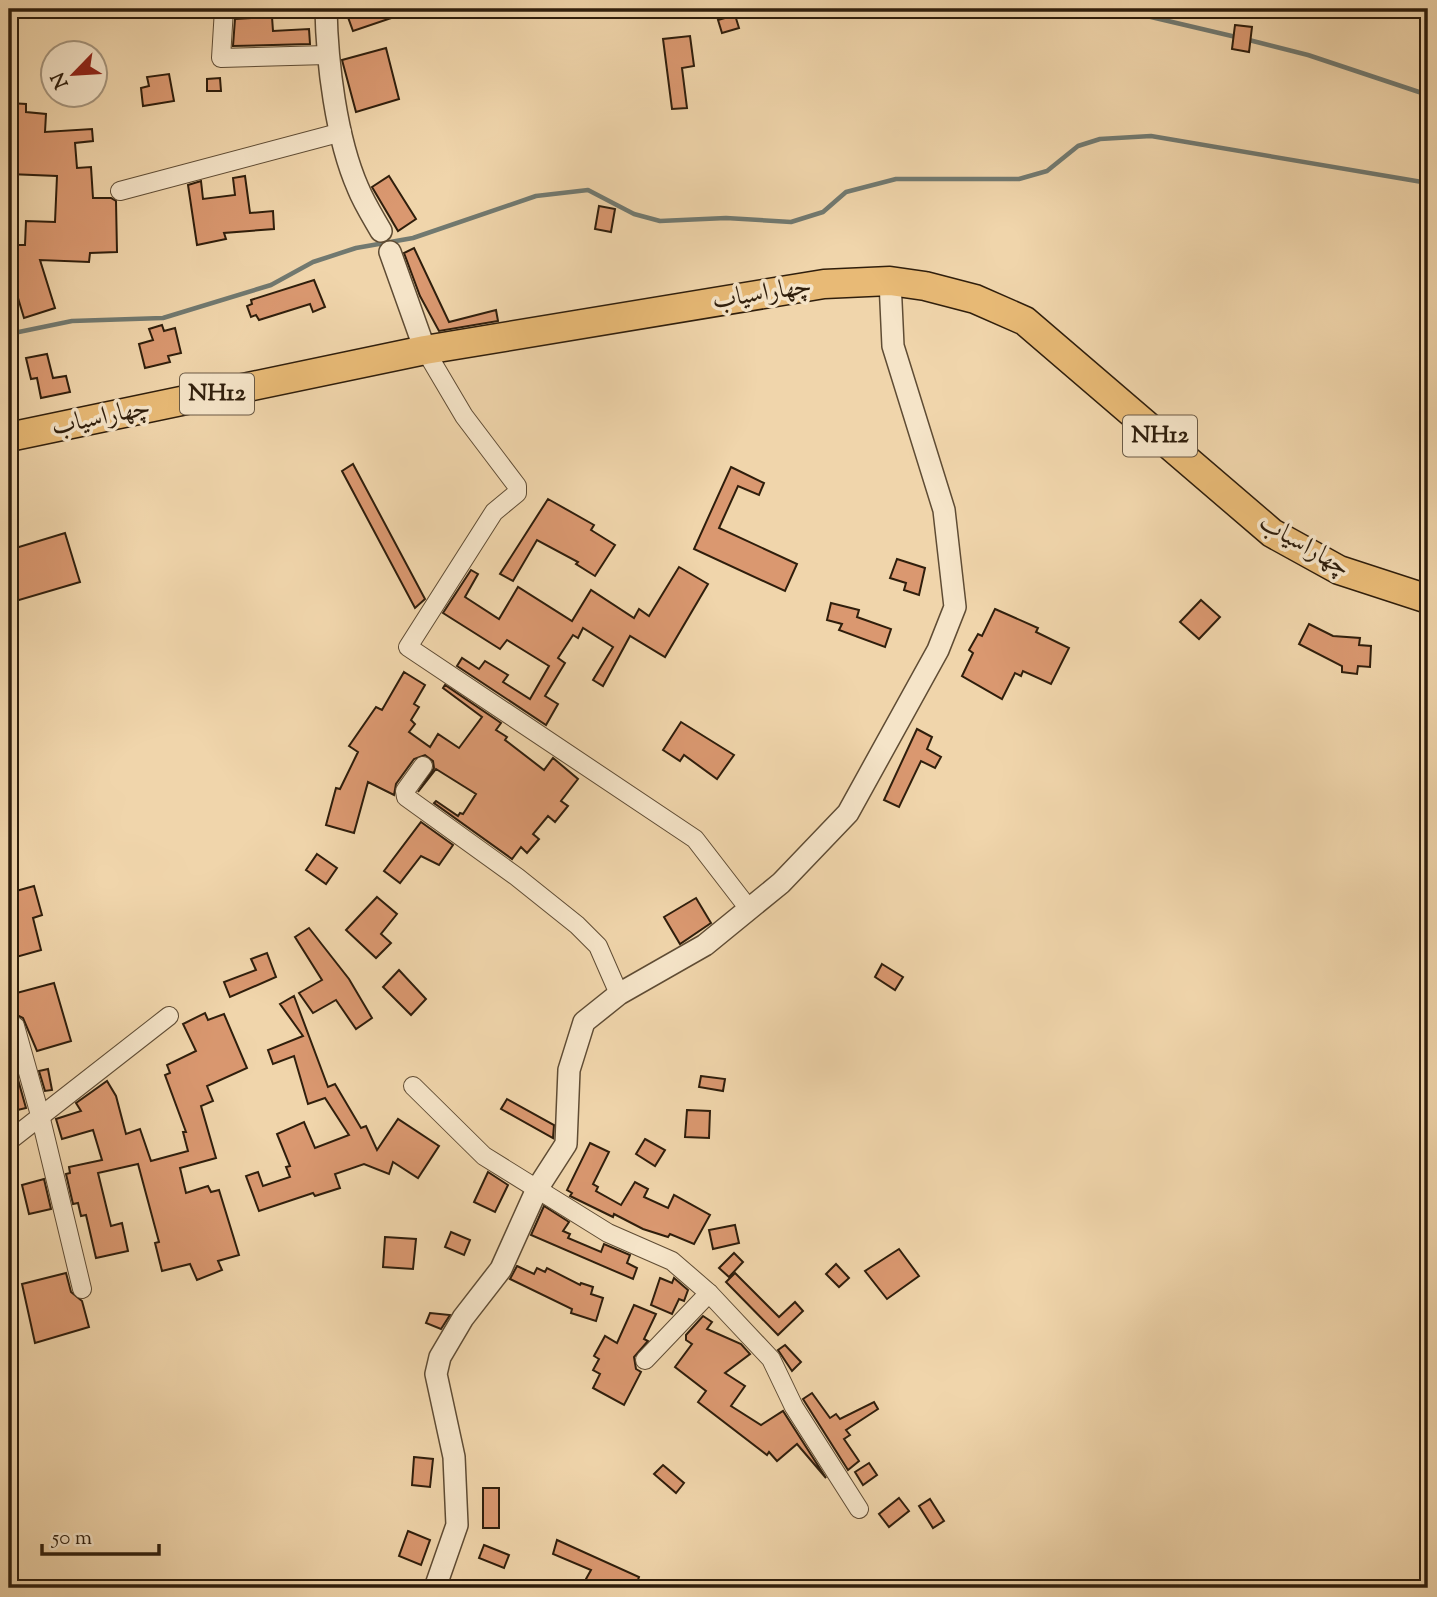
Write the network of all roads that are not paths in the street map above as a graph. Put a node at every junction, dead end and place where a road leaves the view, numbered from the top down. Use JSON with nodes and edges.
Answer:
{"nodes":[{"id":1,"x":224,"y":9,"type":"edge"},
{"id":2,"x":326,"y":9,"type":"edge"},
{"id":3,"x":327,"y":55,"type":"junction"},
{"id":4,"x":342,"y":132,"type":"junction"},
{"id":5,"x":120,"y":191,"type":"dead end"},
{"id":6,"x":380,"y":231,"type":"joint"},
{"id":7,"x":390,"y":252,"type":"joint"},
{"id":8,"x":890,"y":281,"type":"junction"},
{"id":9,"x":425,"y":350,"type":"junction"},
{"id":10,"x":9,"y":437,"type":"edge"},
{"id":11,"x":1428,"y":599,"type":"edge"},
{"id":12,"x":423,"y":765,"type":"dead end"},
{"id":13,"x":749,"y":909,"type":"junction"},
{"id":14,"x":619,"y":994,"type":"junction"},
{"id":15,"x":169,"y":1016,"type":"dead end"},
{"id":16,"x":15,"y":1027,"type":"dead end"},
{"id":17,"x":413,"y":1086,"type":"dead end"},
{"id":18,"x":40,"y":1115,"type":"junction"},
{"id":19,"x":9,"y":1141,"type":"edge"},
{"id":20,"x":537,"y":1189,"type":"junction"},
{"id":21,"x":82,"y":1290,"type":"dead end"},
{"id":22,"x":709,"y":1293,"type":"junction"},
{"id":23,"x":645,"y":1360,"type":"dead end"},
{"id":24,"x":859,"y":1509,"type":"dead end"},
{"id":25,"x":435,"y":1588,"type":"edge"}],
"edges":[{"from":1,"to":3,"type":"street"},
{"from":2,"to":3,"type":"street"},
{"from":3,"to":4,"type":"street"},
{"from":4,"to":5,"type":"street"},
{"from":4,"to":6,"type":"street"},
{"from":6,"to":7,"type":"street"},
{"from":7,"to":9,"type":"street"},
{"from":8,"to":9,"type":"highway","name":"چهاراسیاب","number":"NH12"},
{"from":8,"to":11,"type":"highway","name":"چهاراسیاب","number":"NH12"},
{"from":8,"to":13,"type":"street"},
{"from":9,"to":10,"type":"highway","name":"چهاراسیاب","number":"NH12"},
{"from":9,"to":13,"type":"street"},
{"from":12,"to":14,"type":"street"},
{"from":13,"to":14,"type":"street"},
{"from":14,"to":20,"type":"street"},
{"from":15,"to":18,"type":"street"},
{"from":16,"to":18,"type":"street"},
{"from":17,"to":20,"type":"street"},
{"from":18,"to":19,"type":"street"},
{"from":18,"to":21,"type":"street"},
{"from":20,"to":22,"type":"street"},
{"from":20,"to":25,"type":"street"},
{"from":22,"to":23,"type":"street"},
{"from":22,"to":24,"type":"street"}]}
